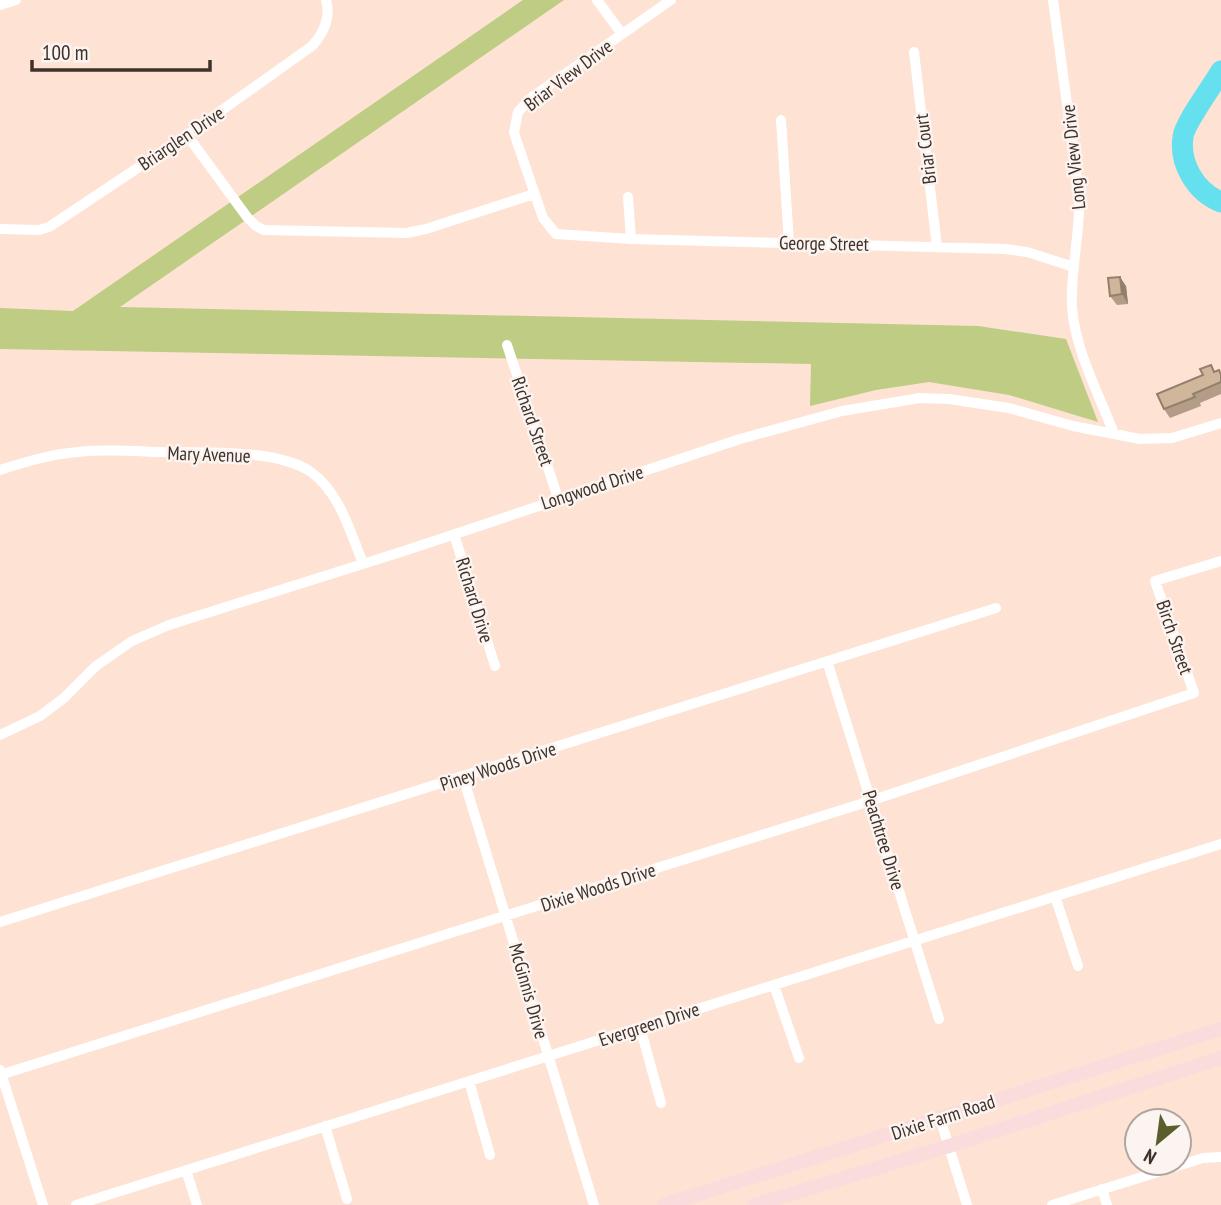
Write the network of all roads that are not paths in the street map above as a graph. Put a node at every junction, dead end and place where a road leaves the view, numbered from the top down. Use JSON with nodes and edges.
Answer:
{"nodes":[{"id":1,"x":16,"y":0,"type":"edge"},
{"id":2,"x":597,"y":0,"type":"edge"},
{"id":3,"x":671,"y":0,"type":"edge"},
{"id":4,"x":1053,"y":0,"type":"edge"},
{"id":5,"x":326,"y":1,"type":"edge"},
{"id":6,"x":0,"y":5,"type":"edge"},
{"id":7,"x":622,"y":34,"type":"junction"},
{"id":8,"x":914,"y":52,"type":"dead end"},
{"id":9,"x":781,"y":120,"type":"dead end"},
{"id":10,"x":187,"y":135,"type":"junction"},
{"id":11,"x":534,"y":194,"type":"junction"},
{"id":12,"x":628,"y":197,"type":"dead end"},
{"id":13,"x":0,"y":229,"type":"edge"},
{"id":14,"x":572,"y":235,"type":"joint"},
{"id":15,"x":631,"y":239,"type":"junction"},
{"id":16,"x":789,"y":243,"type":"junction"},
{"id":17,"x":937,"y":247,"type":"junction"},
{"id":18,"x":1074,"y":267,"type":"junction"},
{"id":19,"x":507,"y":345,"type":"dead end"},
{"id":20,"x":1221,"y":423,"type":"edge"},
{"id":21,"x":1114,"y":434,"type":"junction"},
{"id":22,"x":0,"y":470,"type":"edge"},
{"id":23,"x":558,"y":498,"type":"junction"},
{"id":24,"x":454,"y":534,"type":"junction"},
{"id":25,"x":1221,"y":561,"type":"edge"},
{"id":26,"x":363,"y":564,"type":"junction"},
{"id":27,"x":996,"y":608,"type":"dead end"},
{"id":28,"x":827,"y":661,"type":"junction"},
{"id":29,"x":495,"y":666,"type":"dead end"},
{"id":30,"x":1194,"y":693,"type":"joint"},
{"id":31,"x":0,"y":735,"type":"edge"},
{"id":32,"x":463,"y":777,"type":"junction"},
{"id":33,"x":873,"y":800,"type":"junction"},
{"id":34,"x":1220,"y":847,"type":"edge"},
{"id":35,"x":1055,"y":896,"type":"junction"},
{"id":36,"x":507,"y":916,"type":"junction"},
{"id":37,"x":0,"y":922,"type":"edge"},
{"id":38,"x":915,"y":940,"type":"junction"},
{"id":39,"x":1078,"y":966,"type":"dead end"},
{"id":40,"x":774,"y":985,"type":"junction"},
{"id":41,"x":939,"y":1018,"type":"dead end"},
{"id":42,"x":640,"y":1027,"type":"junction"},
{"id":43,"x":1221,"y":1029,"type":"edge"},
{"id":44,"x":548,"y":1056,"type":"junction"},
{"id":45,"x":799,"y":1058,"type":"dead end"},
{"id":46,"x":1221,"y":1058,"type":"edge"},
{"id":47,"x":0,"y":1074,"type":"edge"},
{"id":48,"x":469,"y":1081,"type":"junction"},
{"id":49,"x":662,"y":1103,"type":"dead end"},
{"id":50,"x":940,"y":1118,"type":"junction"},
{"id":51,"x":325,"y":1126,"type":"junction"},
{"id":52,"x":949,"y":1146,"type":"junction"},
{"id":53,"x":490,"y":1155,"type":"dead end"},
{"id":54,"x":1221,"y":1157,"type":"edge"},
{"id":55,"x":186,"y":1170,"type":"junction"},
{"id":56,"x":1102,"y":1189,"type":"junction"},
{"id":57,"x":347,"y":1199,"type":"dead end"},
{"id":58,"x":43,"y":1205,"type":"edge"},
{"id":59,"x":76,"y":1205,"type":"edge"},
{"id":60,"x":197,"y":1205,"type":"edge"},
{"id":61,"x":594,"y":1205,"type":"edge"},
{"id":62,"x":664,"y":1205,"type":"edge"},
{"id":63,"x":755,"y":1205,"type":"edge"},
{"id":64,"x":967,"y":1205,"type":"edge"},
{"id":65,"x":1052,"y":1205,"type":"edge"},
{"id":66,"x":1107,"y":1205,"type":"edge"}],
"edges":[{"from":1,"to":6,"type":"street"},
{"from":2,"to":7,"type":"street"},
{"from":3,"to":7,"type":"street","name":"Briar View Drive"},
{"from":4,"to":18,"type":"street","name":"Long View Drive"},
{"from":5,"to":10,"type":"street","name":"Briarglen Drive"},
{"from":7,"to":11,"type":"street","name":"Briar View Drive"},
{"from":8,"to":17,"type":"street","name":"Briar Court"},
{"from":9,"to":16,"type":"street"},
{"from":10,"to":11,"type":"street"},
{"from":10,"to":13,"type":"street","name":"Briarglen Drive"},
{"from":11,"to":14,"type":"street","name":"Briar View Drive"},
{"from":12,"to":15,"type":"street"},
{"from":14,"to":15,"type":"street","name":"George Street"},
{"from":15,"to":16,"type":"street","name":"George Street"},
{"from":16,"to":17,"type":"street","name":"George Street"},
{"from":17,"to":18,"type":"street","name":"George Street"},
{"from":18,"to":21,"type":"street","name":"Long View Drive"},
{"from":19,"to":23,"type":"street","name":"Richard Street"},
{"from":20,"to":21,"type":"street","name":"Longwood Drive"},
{"from":21,"to":23,"type":"street","name":"Longwood Drive"},
{"from":22,"to":26,"type":"street","name":"Mary Avenue"},
{"from":23,"to":24,"type":"street","name":"Longwood Drive"},
{"from":24,"to":26,"type":"street","name":"Longwood Drive"},
{"from":24,"to":29,"type":"street","name":"Richard Drive"},
{"from":25,"to":30,"type":"street","name":"Birch Street"},
{"from":26,"to":31,"type":"street","name":"Longwood Drive"},
{"from":27,"to":28,"type":"street","name":"Piney Woods Drive"},
{"from":28,"to":32,"type":"street","name":"Piney Woods Drive"},
{"from":28,"to":33,"type":"street","name":"Peachtree Drive"},
{"from":30,"to":33,"type":"street","name":"Dixie Woods Drive"},
{"from":32,"to":36,"type":"street","name":"McGinnis Drive"},
{"from":32,"to":37,"type":"street","name":"Piney Woods Drive"},
{"from":33,"to":36,"type":"street","name":"Dixie Woods Drive"},
{"from":33,"to":38,"type":"street","name":"Peachtree Drive"},
{"from":34,"to":35,"type":"street","name":"Evergreen Drive"},
{"from":35,"to":38,"type":"street","name":"Evergreen Drive"},
{"from":35,"to":39,"type":"street"},
{"from":36,"to":44,"type":"street","name":"McGinnis Drive"},
{"from":36,"to":47,"type":"street","name":"Dixie Woods Drive"},
{"from":38,"to":40,"type":"street","name":"Evergreen Drive"},
{"from":38,"to":41,"type":"street","name":"Peachtree Drive"},
{"from":40,"to":42,"type":"street","name":"Evergreen Drive"},
{"from":40,"to":45,"type":"street"},
{"from":42,"to":44,"type":"street","name":"Evergreen Drive"},
{"from":42,"to":49,"type":"street"},
{"from":43,"to":50,"type":"main road","name":"Dixie Farm Road"},
{"from":44,"to":48,"type":"street","name":"Evergreen Drive"},
{"from":44,"to":61,"type":"street","name":"McGinnis Drive"},
{"from":46,"to":52,"type":"main road","name":"Dixie Farm Road"},
{"from":47,"to":58,"type":"street"},
{"from":48,"to":51,"type":"street","name":"Evergreen Drive"},
{"from":48,"to":53,"type":"street"},
{"from":50,"to":52,"type":"street"},
{"from":50,"to":62,"type":"main road","name":"Dixie Farm Road"},
{"from":51,"to":55,"type":"street","name":"Evergreen Drive"},
{"from":51,"to":57,"type":"street"},
{"from":52,"to":63,"type":"main road","name":"Dixie Farm Road"},
{"from":52,"to":64,"type":"street"},
{"from":54,"to":56,"type":"street"},
{"from":55,"to":59,"type":"street","name":"Evergreen Drive"},
{"from":55,"to":60,"type":"street"},
{"from":56,"to":65,"type":"street"},
{"from":56,"to":66,"type":"street"}]}
